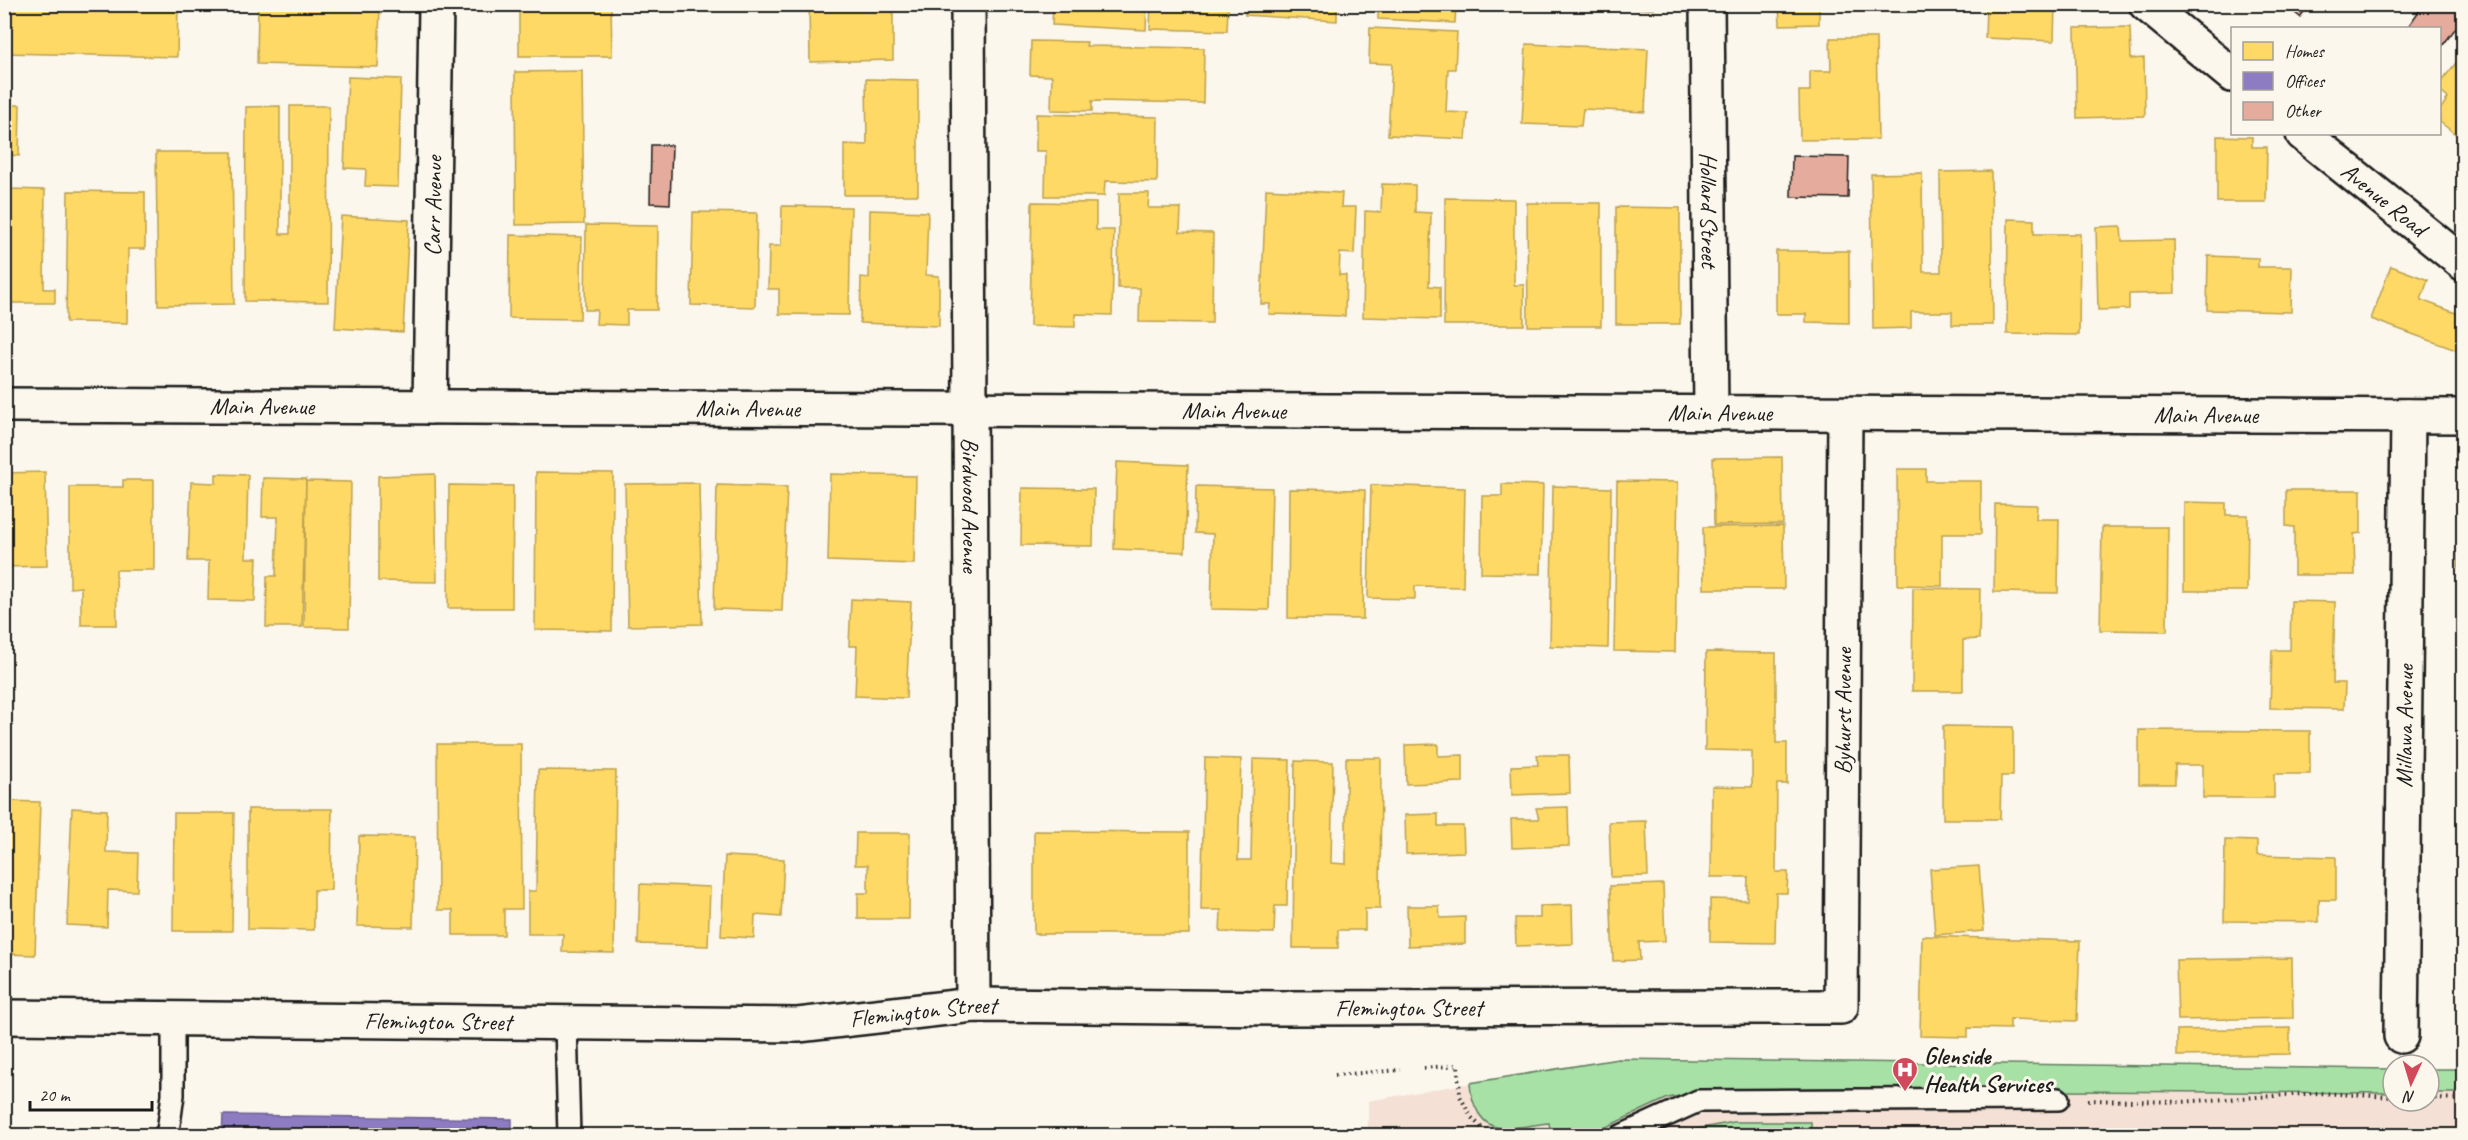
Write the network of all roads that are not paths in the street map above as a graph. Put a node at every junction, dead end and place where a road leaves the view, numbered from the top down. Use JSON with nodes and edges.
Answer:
{"nodes":[{"id":1,"x":436,"y":4,"type":"edge"},
{"id":2,"x":968,"y":4,"type":"edge"},
{"id":3,"x":1707,"y":4,"type":"edge"},
{"id":4,"x":2146,"y":4,"type":"edge"},
{"id":5,"x":2231,"y":74,"type":"edge"},
{"id":6,"x":2304,"y":135,"type":"edge"},
{"id":7,"x":2463,"y":264,"type":"edge"},
{"id":8,"x":4,"y":405,"type":"edge"},
{"id":9,"x":430,"y":407,"type":"junction"},
{"id":10,"x":970,"y":409,"type":"junction"},
{"id":11,"x":1711,"y":413,"type":"junction"},
{"id":12,"x":1845,"y":414,"type":"junction"},
{"id":13,"x":2408,"y":416,"type":"junction"},
{"id":14,"x":2463,"y":416,"type":"edge"},
{"id":15,"x":973,"y":1005,"type":"junction"},
{"id":16,"x":1841,"y":1007,"type":"joint"},
{"id":17,"x":4,"y":1017,"type":"edge"},
{"id":18,"x":173,"y":1019,"type":"junction"},
{"id":19,"x":566,"y":1023,"type":"junction"},
{"id":20,"x":2401,"y":1036,"type":"dead end"},
{"id":21,"x":2058,"y":1100,"type":"road end"},
{"id":22,"x":164,"y":1136,"type":"edge"},
{"id":23,"x":569,"y":1136,"type":"edge"},
{"id":24,"x":1621,"y":1136,"type":"edge"}],
"edges":[{"from":1,"to":9,"type":"street","name":"Carr Avenue"},
{"from":2,"to":10,"type":"street","name":"Birdwood Avenue"},
{"from":3,"to":11,"type":"street","name":"Hollard Street"},
{"from":4,"to":5,"type":"street"},
{"from":6,"to":7,"type":"street","name":"Avenue Road"},
{"from":8,"to":9,"type":"street","name":"Main Avenue"},
{"from":9,"to":10,"type":"street","name":"Main Avenue"},
{"from":10,"to":11,"type":"street","name":"Main Avenue"},
{"from":10,"to":15,"type":"street","name":"Birdwood Avenue"},
{"from":11,"to":12,"type":"street","name":"Main Avenue"},
{"from":12,"to":13,"type":"street","name":"Main Avenue"},
{"from":12,"to":16,"type":"street","name":"Byhurst Avenue"},
{"from":13,"to":14,"type":"street","name":"Main Avenue"},
{"from":13,"to":20,"type":"street","name":"Millawa Avenue"},
{"from":15,"to":16,"type":"street","name":"Flemington Street"},
{"from":15,"to":19,"type":"street","name":"Flemington Street"},
{"from":17,"to":18,"type":"street","name":"Flemington Street"},
{"from":18,"to":19,"type":"street","name":"Flemington Street"},
{"from":18,"to":22,"type":"lane"},
{"from":19,"to":23,"type":"lane"},
{"from":21,"to":24,"type":"lane"}]}
